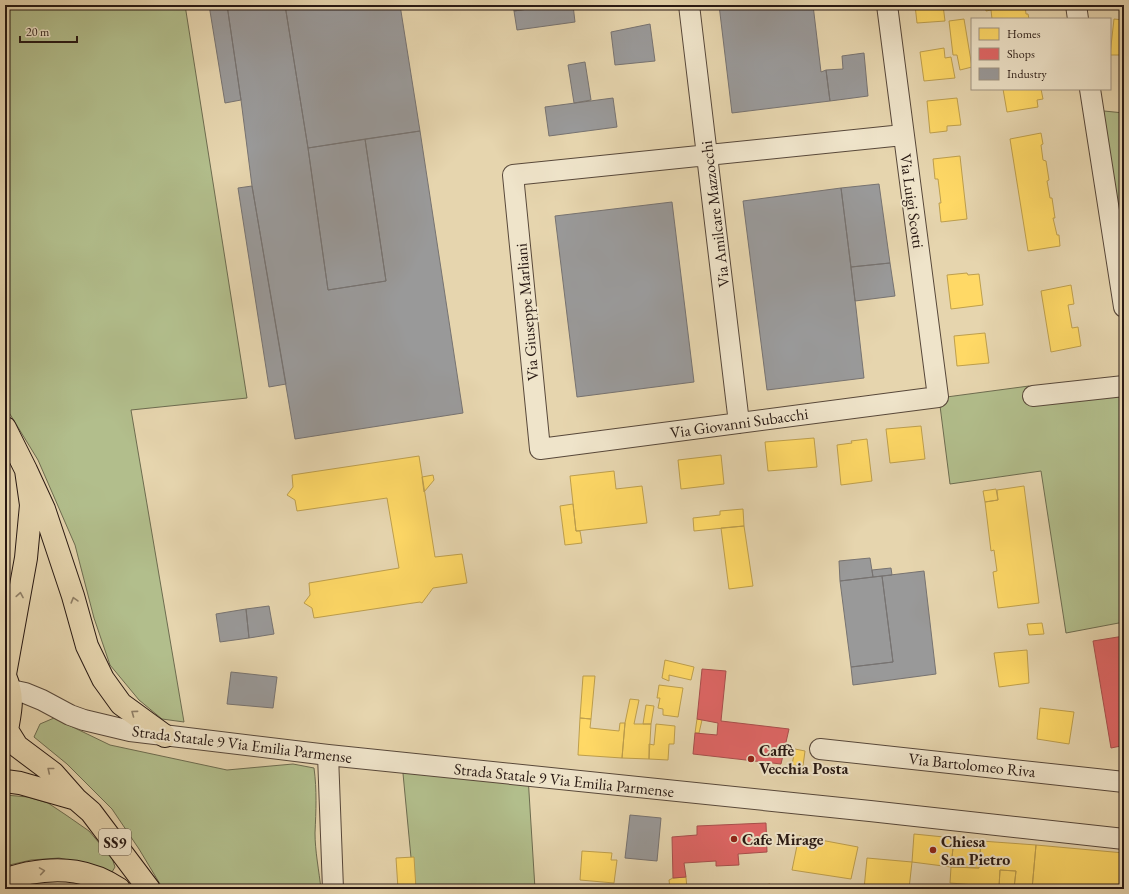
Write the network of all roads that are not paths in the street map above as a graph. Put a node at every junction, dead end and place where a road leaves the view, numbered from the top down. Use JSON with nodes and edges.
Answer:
{"nodes":[{"id":1,"x":689,"y":5,"type":"edge"},
{"id":2,"x":887,"y":5,"type":"edge"},
{"id":3,"x":1076,"y":5,"type":"edge"},
{"id":4,"x":1078,"y":18,"type":"edge"},
{"id":5,"x":1090,"y":90,"type":"edge"},
{"id":6,"x":903,"y":135,"type":"junction"},
{"id":7,"x":708,"y":154,"type":"junction"},
{"id":8,"x":1124,"y":307,"type":"edge"},
{"id":9,"x":1124,"y":386,"type":"edge"},
{"id":10,"x":1033,"y":396,"type":"dead end"},
{"id":11,"x":938,"y":397,"type":"joint"},
{"id":12,"x":739,"y":424,"type":"junction"},
{"id":13,"x":5,"y":428,"type":"edge"},
{"id":14,"x":540,"y":450,"type":"joint"},
{"id":15,"x":26,"y":470,"type":"junction"},
{"id":16,"x":7,"y":680,"type":"edge"},
{"id":17,"x":6,"y":731,"type":"edge"},
{"id":18,"x":165,"y":736,"type":"junction"},
{"id":19,"x":820,"y":748,"type":"dead end"},
{"id":20,"x":328,"y":755,"type":"junction"},
{"id":21,"x":5,"y":781,"type":"edge"},
{"id":22,"x":1124,"y":782,"type":"edge"},
{"id":23,"x":76,"y":799,"type":"junction"},
{"id":24,"x":1124,"y":839,"type":"edge"},
{"id":25,"x":5,"y":881,"type":"edge"},
{"id":26,"x":119,"y":889,"type":"edge"},
{"id":27,"x":149,"y":889,"type":"edge"},
{"id":28,"x":333,"y":889,"type":"edge"}],
"edges":[{"from":1,"to":7,"type":"street","name":"Via Amilcare Mazzocchi"},
{"from":2,"to":6,"type":"street","name":"Via Luigi Scotti"},
{"from":3,"to":4,"type":"street"},
{"from":5,"to":8,"type":"street"},
{"from":6,"to":7,"type":"street"},
{"from":6,"to":11,"type":"street","name":"Via Luigi Scotti"},
{"from":7,"to":12,"type":"street","name":"Via Amilcare Mazzocchi"},
{"from":7,"to":14,"type":"street","name":"Via Giuseppe Marliani"},
{"from":9,"to":10,"type":"street"},
{"from":11,"to":12,"type":"street","name":"Via Giovanni Subacchi"},
{"from":12,"to":14,"type":"street","name":"Via Giovanni Subacchi"},
{"from":13,"to":15,"type":"main road"},
{"from":16,"to":15,"type":"main road","one_way":true},
{"from":18,"to":15,"type":"main road","one_way":true},
{"from":16,"to":17,"type":"main road"},
{"from":16,"to":18,"type":"street","name":"Strada Statale 9 Via Emilia Parmense"},
{"from":23,"to":17,"type":"main road","one_way":true},
{"from":18,"to":20,"type":"street","name":"Strada Statale 9 Via Emilia Parmense"},
{"from":19,"to":22,"type":"street","name":"Via Bartolomeo Riva"},
{"from":20,"to":24,"type":"street","name":"Strada Statale 9 Via Emilia Parmense"},
{"from":20,"to":28,"type":"street"},
{"from":21,"to":23,"type":"main road"},
{"from":23,"to":27,"type":"main road","number":"SS9"},
{"from":25,"to":26,"type":"main road","one_way":true}]}
